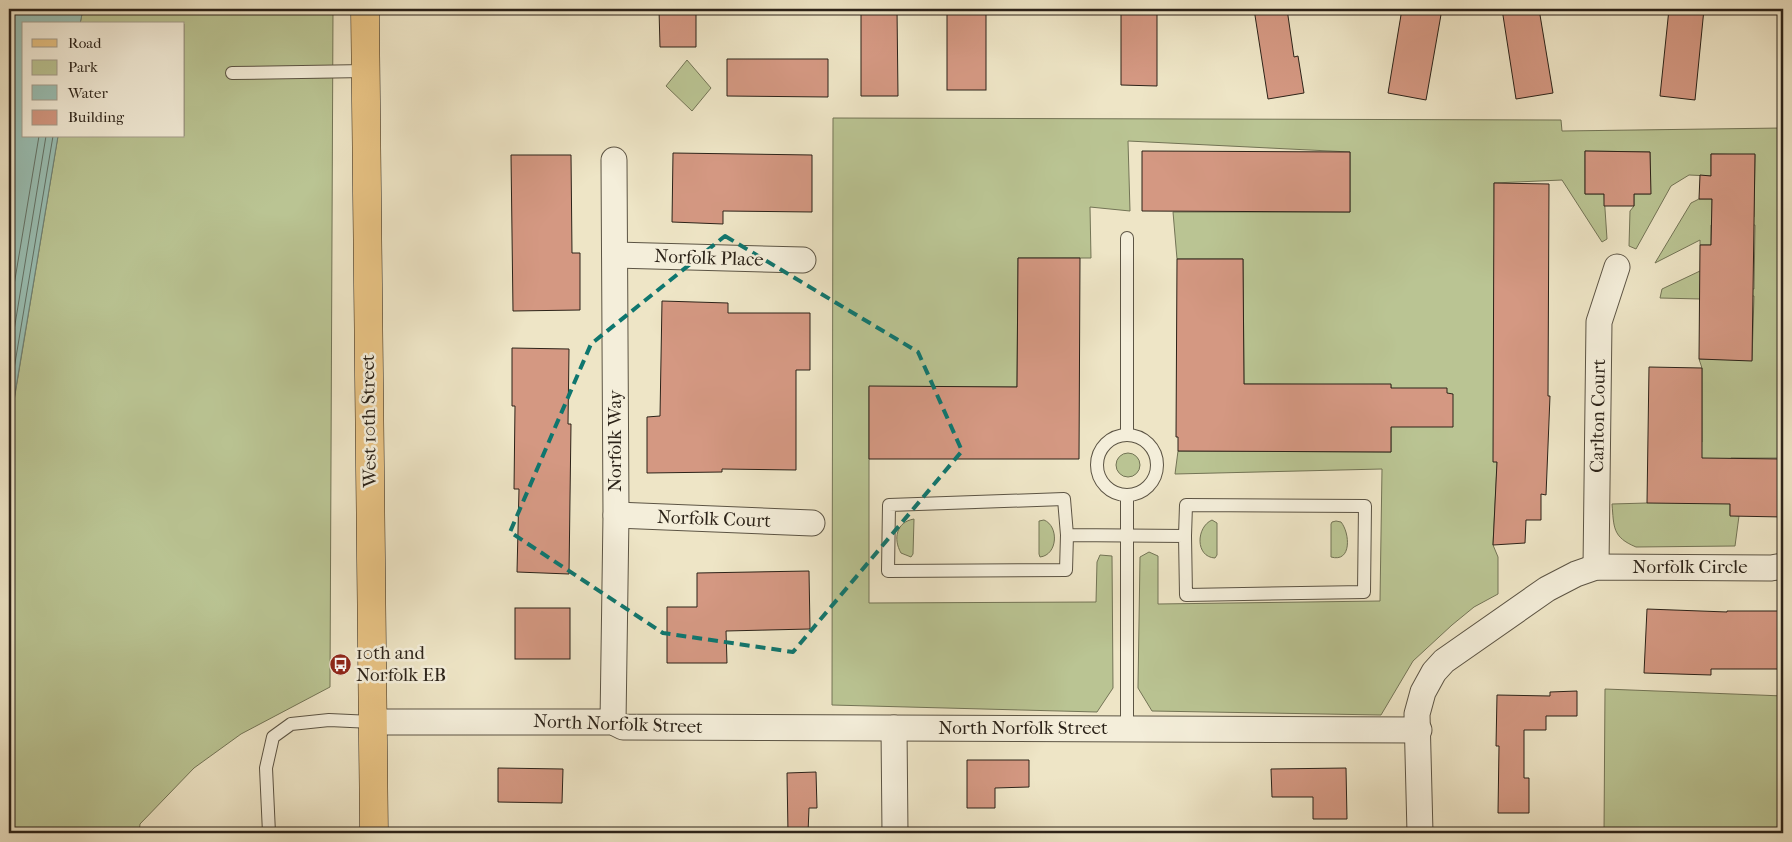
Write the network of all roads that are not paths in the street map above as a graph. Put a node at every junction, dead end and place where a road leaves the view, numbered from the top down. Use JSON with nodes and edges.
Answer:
{"nodes":[{"id":1,"x":366,"y":9,"type":"edge"},
{"id":2,"x":232,"y":72,"type":"dead end"},
{"id":3,"x":366,"y":72,"type":"junction"},
{"id":4,"x":614,"y":160,"type":"dead end"},
{"id":5,"x":1127,"y":238,"type":"dead end"},
{"id":6,"x":615,"y":256,"type":"junction"},
{"id":7,"x":803,"y":260,"type":"dead end"},
{"id":8,"x":1617,"y":267,"type":"dead end"},
{"id":9,"x":1127,"y":435,"type":"junction"},
{"id":10,"x":1127,"y":496,"type":"junction"},
{"id":11,"x":616,"y":515,"type":"junction"},
{"id":12,"x":812,"y":524,"type":"dead end"},
{"id":13,"x":1067,"y":535,"type":"junction"},
{"id":14,"x":1127,"y":536,"type":"junction"},
{"id":15,"x":1185,"y":536,"type":"junction"},
{"id":16,"x":1783,"y":566,"type":"edge"},
{"id":17,"x":1596,"y":567,"type":"junction"},
{"id":18,"x":372,"y":722,"type":"junction"},
{"id":19,"x":613,"y":722,"type":"junction"},
{"id":20,"x":894,"y":728,"type":"junction"},
{"id":21,"x":1127,"y":728,"type":"junction"},
{"id":22,"x":1419,"y":730,"type":"junction"},
{"id":23,"x":270,"y":833,"type":"edge"},
{"id":24,"x":374,"y":833,"type":"edge"},
{"id":25,"x":895,"y":833,"type":"edge"},
{"id":26,"x":1420,"y":833,"type":"edge"}],
"edges":[{"from":1,"to":3,"type":"main road","name":"West 10th Street"},
{"from":2,"to":3,"type":"lane"},
{"from":3,"to":18,"type":"main road","name":"West 10th Street"},
{"from":4,"to":6,"type":"street","name":"Norfolk Way"},
{"from":5,"to":9,"type":"lane"},
{"from":6,"to":7,"type":"street","name":"Norfolk Place"},
{"from":6,"to":11,"type":"street","name":"Norfolk Way"},
{"from":8,"to":17,"type":"street","name":"Carlton Court"},
{"from":9,"to":10,"type":"lane"},
{"from":9,"to":10,"type":"lane"},
{"from":10,"to":14,"type":"lane"},
{"from":11,"to":12,"type":"street","name":"Norfolk Court"},
{"from":11,"to":19,"type":"street","name":"Norfolk Way"},
{"from":13,"to":13,"type":"lane"},
{"from":13,"to":14,"type":"lane"},
{"from":14,"to":15,"type":"lane"},
{"from":14,"to":21,"type":"lane"},
{"from":15,"to":15,"type":"lane"},
{"from":16,"to":17,"type":"street","name":"Norfolk Circle"},
{"from":17,"to":22,"type":"street"},
{"from":18,"to":19,"type":"street","name":"North Norfolk Street"},
{"from":18,"to":23,"type":"lane"},
{"from":18,"to":24,"type":"main road","name":"West 10th Street"},
{"from":19,"to":20,"type":"street","name":"North Norfolk Street"},
{"from":20,"to":21,"type":"street","name":"North Norfolk Street"},
{"from":20,"to":25,"type":"street"},
{"from":21,"to":22,"type":"street","name":"North Norfolk Street"},
{"from":22,"to":26,"type":"street"}]}
